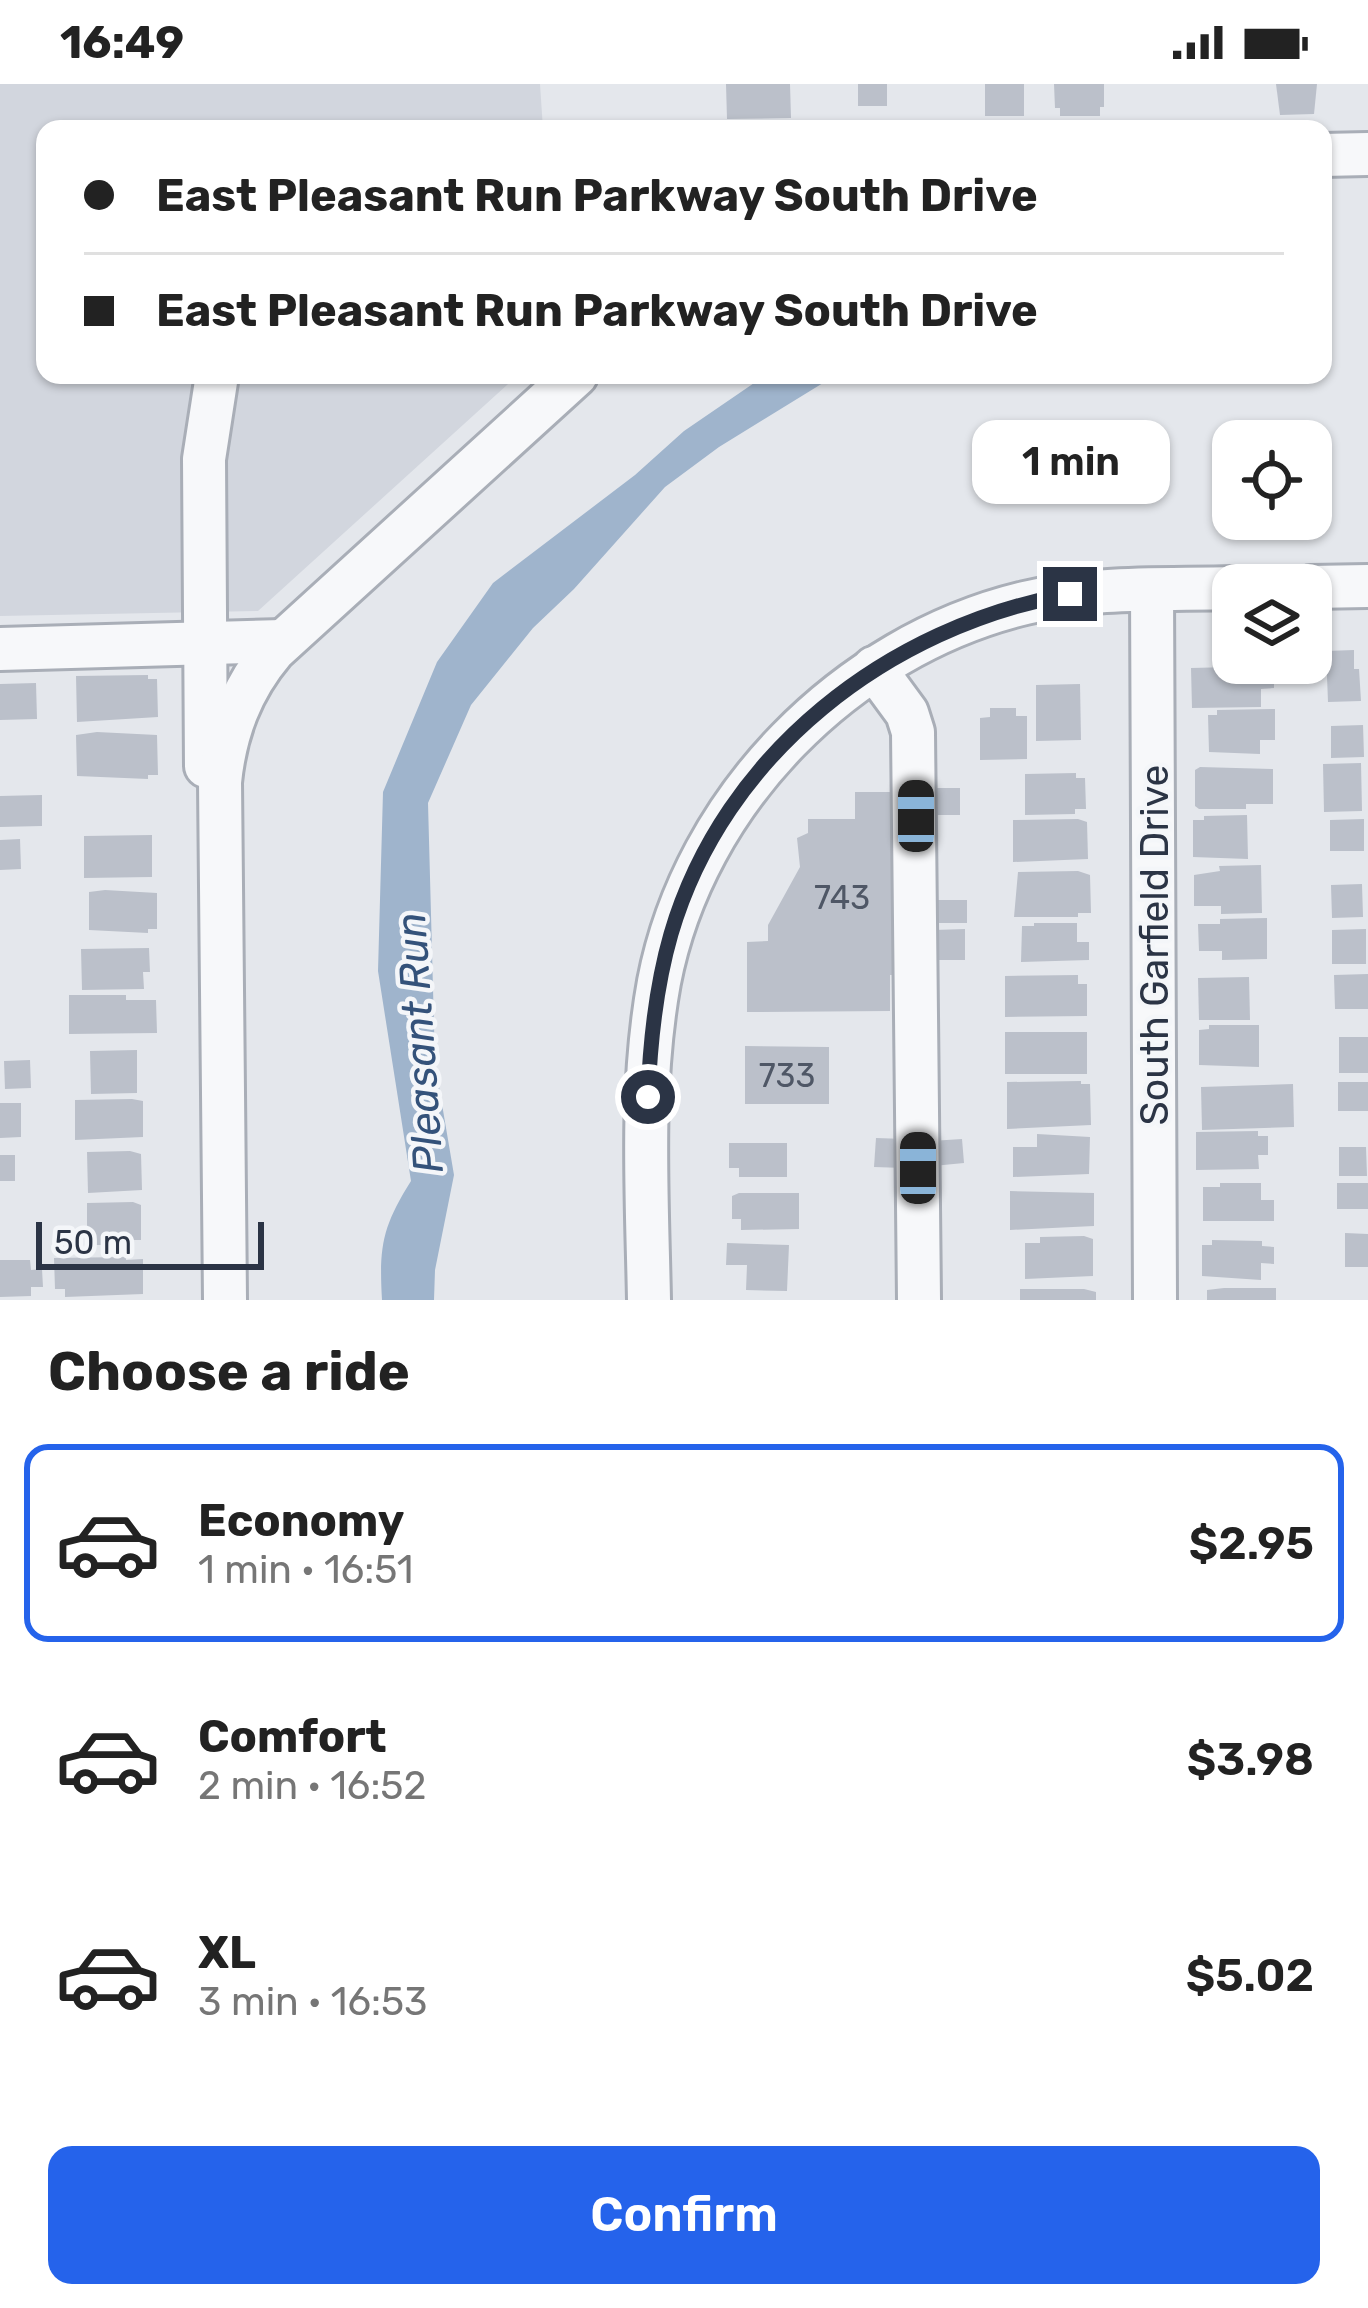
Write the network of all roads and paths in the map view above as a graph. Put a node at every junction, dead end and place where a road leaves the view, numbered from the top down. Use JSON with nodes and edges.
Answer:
{"nodes":[{"id":1,"x":1368,"y":154,"type":"edge"},
{"id":2,"x":1332,"y":155,"type":"edge"},
{"id":3,"x":216,"y":384,"type":"edge"},
{"id":4,"x":566,"y":384,"type":"edge"},
{"id":5,"x":1368,"y":586,"type":"edge"},
{"id":6,"x":1332,"y":587,"type":"edge"},
{"id":7,"x":1212,"y":589,"type":"edge"},
{"id":8,"x":1152,"y":590,"type":"junction"},
{"id":9,"x":284,"y":641,"type":"junction"},
{"id":10,"x":205,"y":644,"type":"junction"},
{"id":11,"x":0,"y":649,"type":"edge"},
{"id":12,"x":874,"y":668,"type":"junction"},
{"id":13,"x":220,"y":832,"type":"junction"},
{"id":14,"x":225,"y":1300,"type":"edge"},
{"id":15,"x":649,"y":1300,"type":"edge"},
{"id":16,"x":919,"y":1300,"type":"edge"},
{"id":17,"x":1155,"y":1300,"type":"edge"}],
"edges":[{"from":1,"to":2,"type":"street"},
{"from":3,"to":10,"type":"street"},
{"from":4,"to":9,"type":"street"},
{"from":5,"to":6,"type":"street"},
{"from":7,"to":8,"type":"street"},
{"from":8,"to":12,"type":"street"},
{"from":8,"to":17,"type":"street","name":"South Garfield Drive"},
{"from":9,"to":10,"type":"street"},
{"from":9,"to":13,"type":"street"},
{"from":10,"to":11,"type":"street"},
{"from":10,"to":13,"type":"street"},
{"from":12,"to":15,"type":"street"},
{"from":12,"to":16,"type":"street"},
{"from":13,"to":14,"type":"street"}]}
